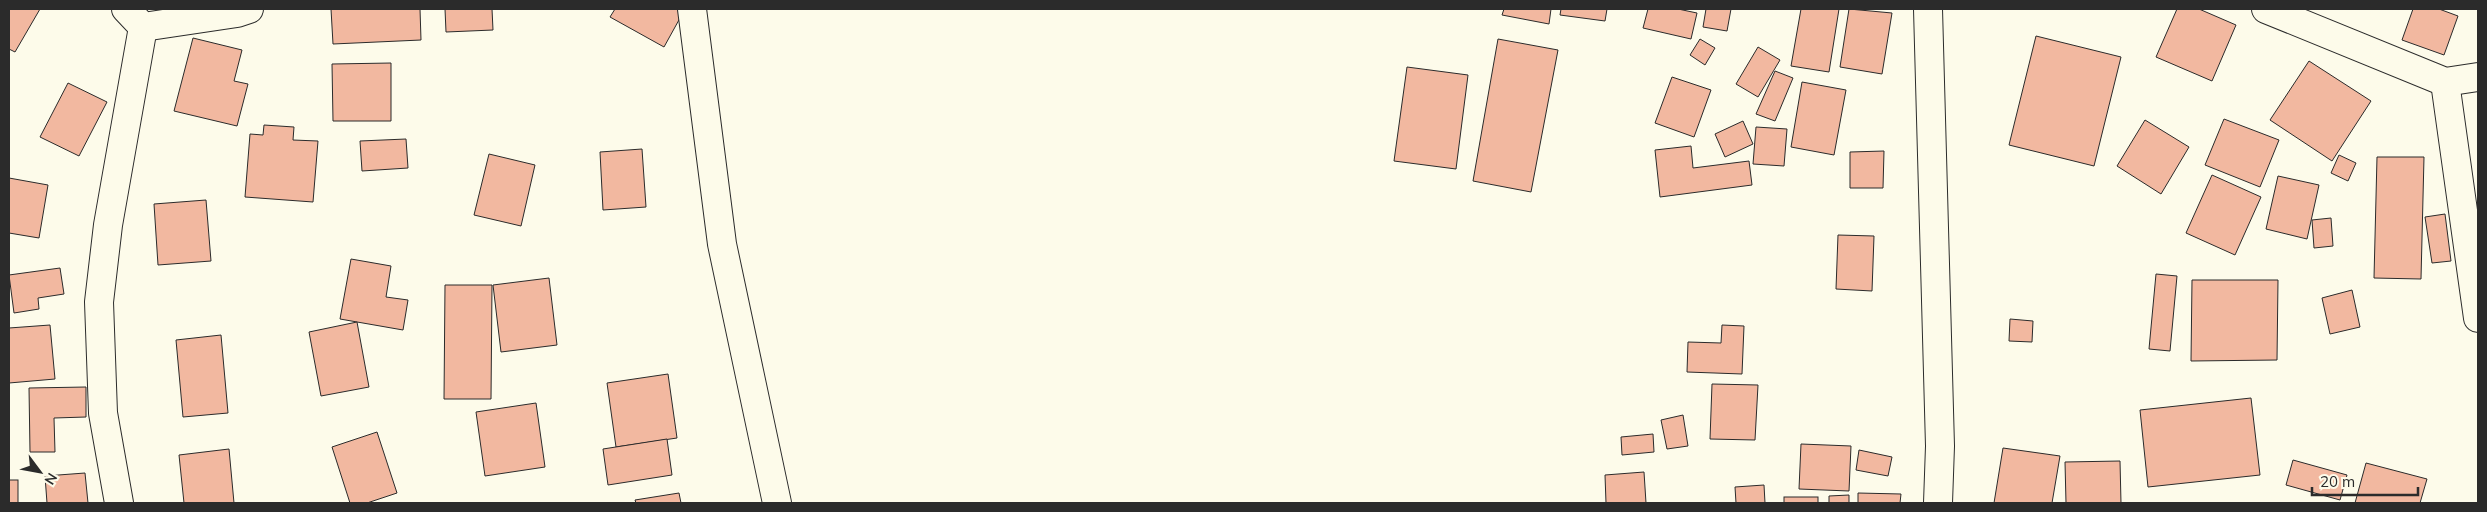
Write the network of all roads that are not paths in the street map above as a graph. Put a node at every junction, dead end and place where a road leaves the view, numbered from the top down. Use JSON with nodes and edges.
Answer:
{"nodes":[{"id":1,"x":249,"y":9,"type":"edge"},
{"id":2,"x":692,"y":9,"type":"edge"},
{"id":3,"x":1928,"y":9,"type":"edge"},
{"id":4,"x":2266,"y":9,"type":"edge"},
{"id":5,"x":135,"y":18,"type":"edge"},
{"id":6,"x":2478,"y":77,"type":"edge"},
{"id":7,"x":2445,"y":82,"type":"junction"},
{"id":8,"x":2478,"y":318,"type":"edge"},
{"id":9,"x":120,"y":503,"type":"edge"},
{"id":10,"x":778,"y":503,"type":"edge"},
{"id":11,"x":1938,"y":503,"type":"edge"}],
"edges":[{"from":1,"to":5,"type":"street"},
{"from":2,"to":10,"type":"street"},
{"from":3,"to":11,"type":"street"},
{"from":4,"to":7,"type":"street"},
{"from":5,"to":9,"type":"street"},
{"from":6,"to":7,"type":"street"},
{"from":7,"to":8,"type":"street"}]}
